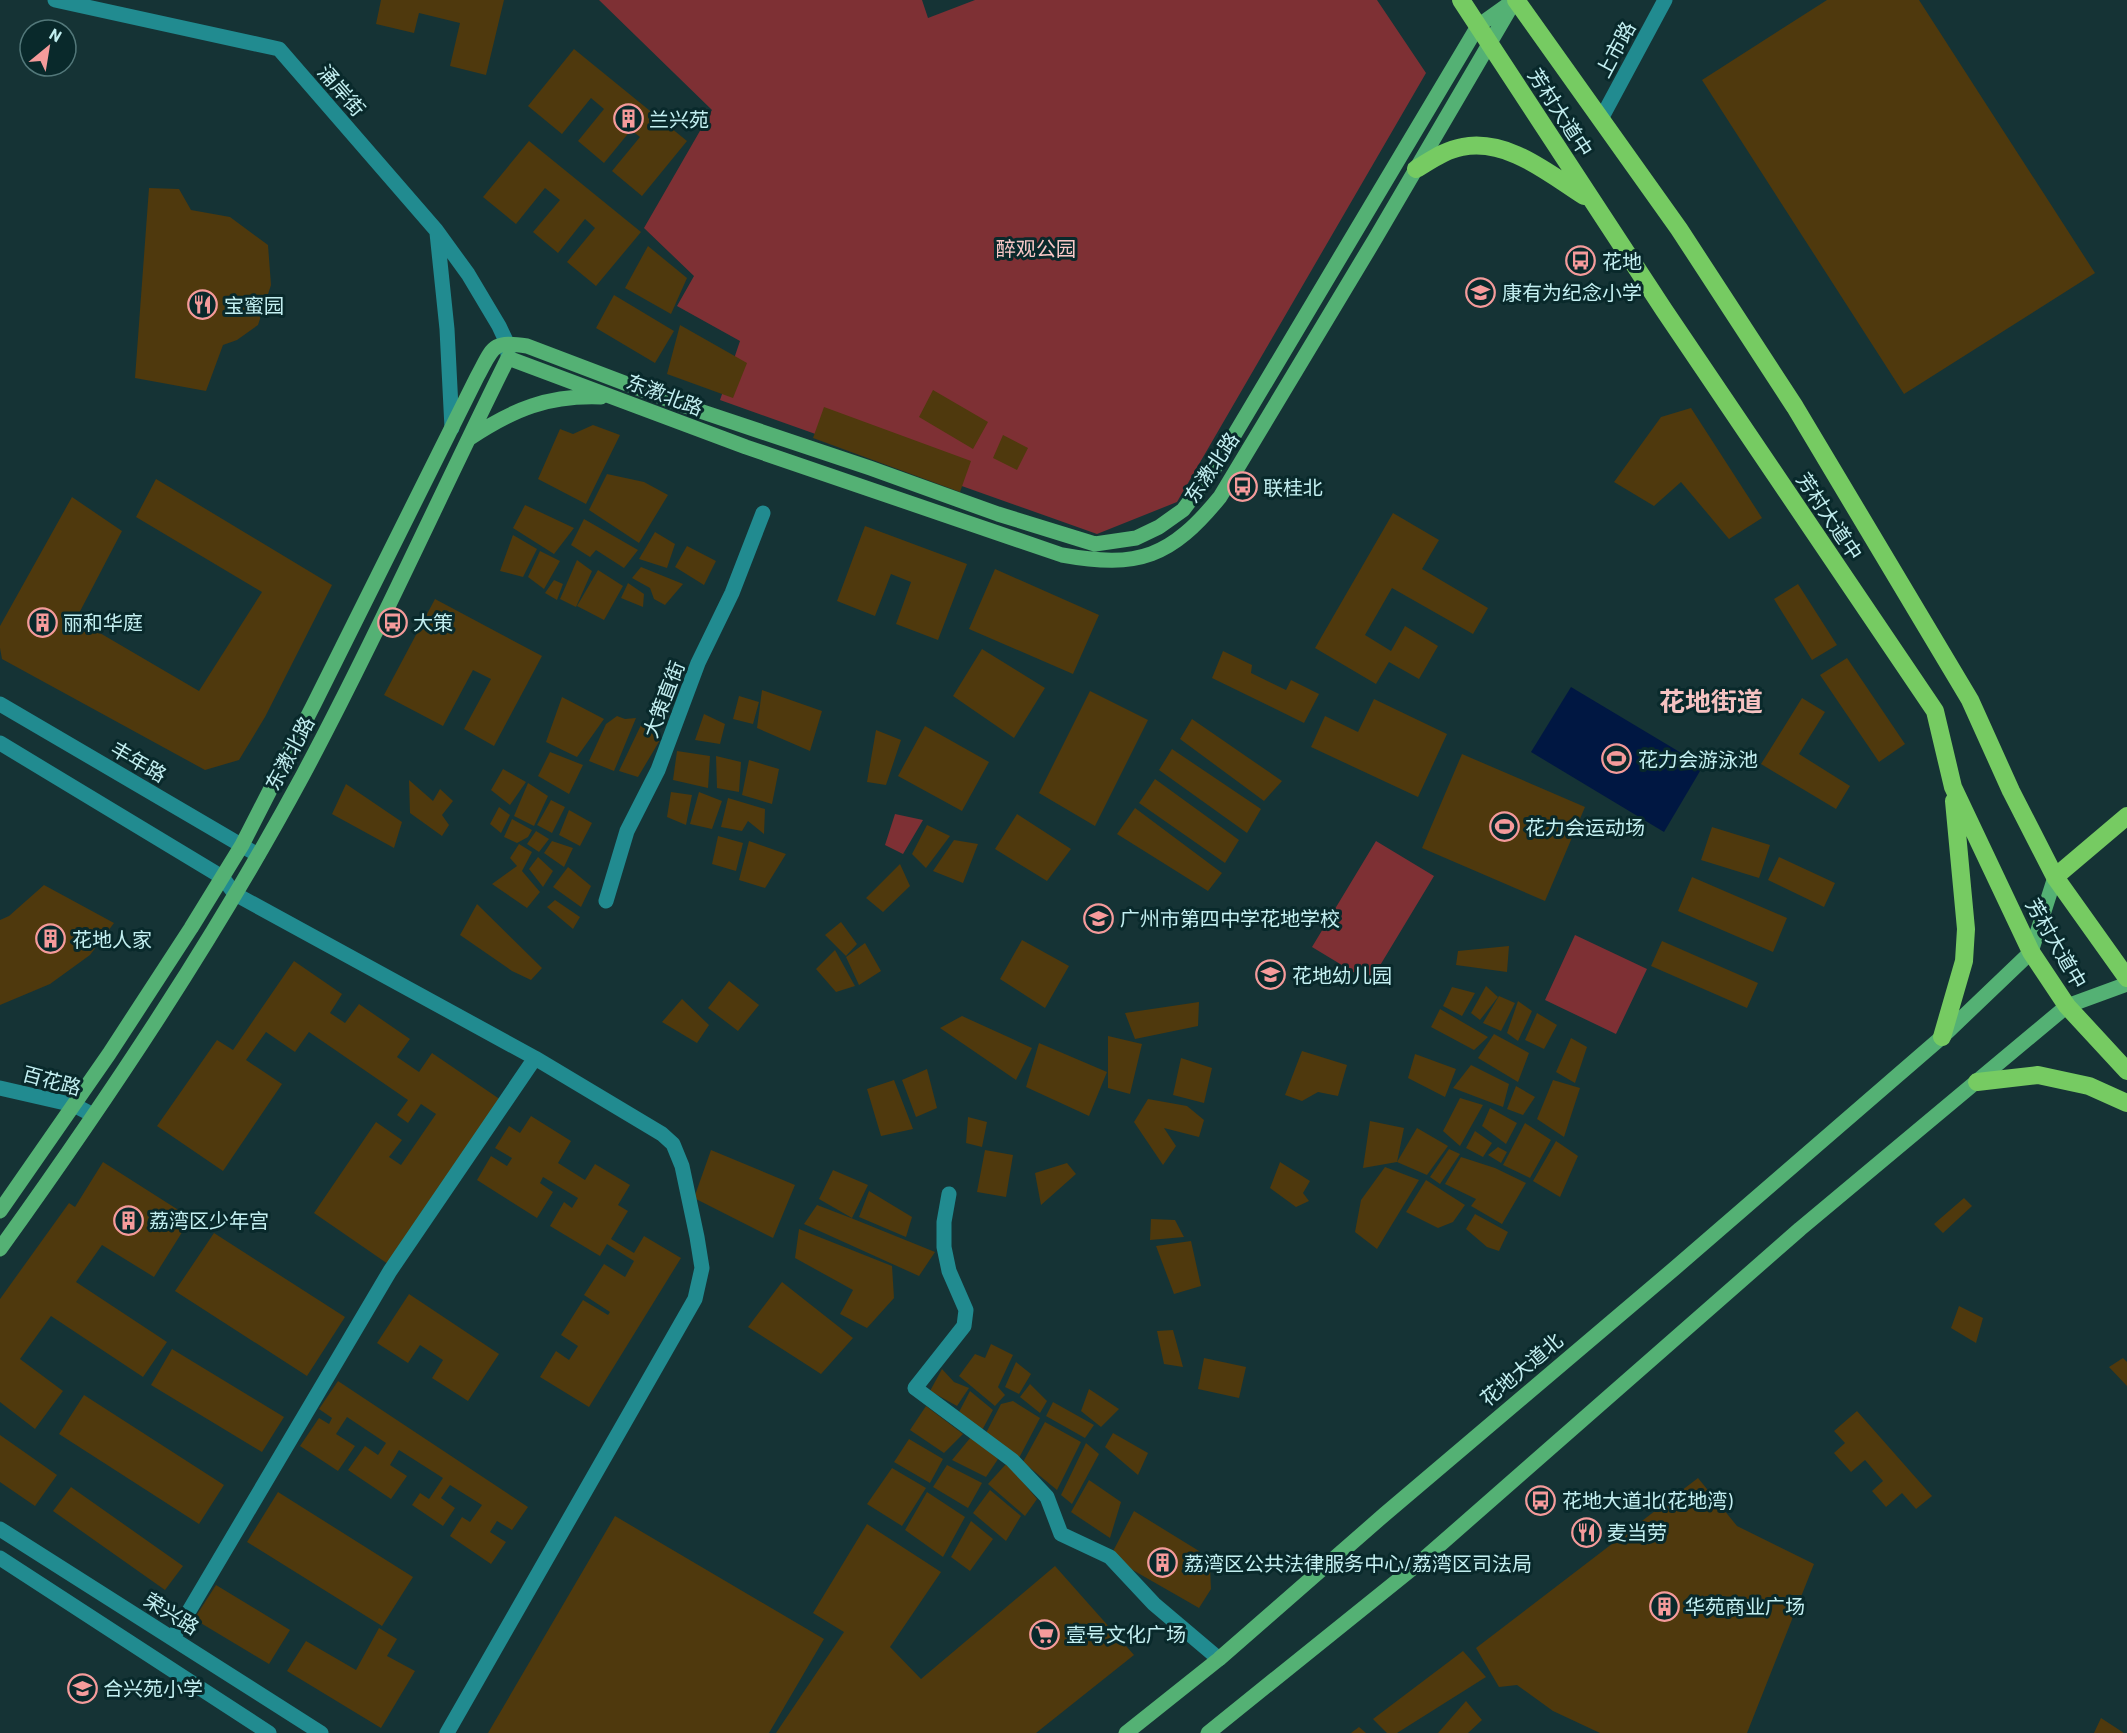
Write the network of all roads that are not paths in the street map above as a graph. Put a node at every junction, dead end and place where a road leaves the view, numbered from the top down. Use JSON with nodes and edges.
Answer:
{"nodes":[{"id":1,"x":55,"y":0,"type":"edge"},
{"id":2,"x":1461,"y":0,"type":"edge"},
{"id":3,"x":1515,"y":0,"type":"edge"},
{"id":4,"x":1665,"y":0,"type":"edge"},
{"id":5,"x":1478,"y":26,"type":"junction"},
{"id":6,"x":1489,"y":43,"type":"junction"},
{"id":7,"x":1601,"y":119,"type":"junction"},
{"id":8,"x":1416,"y":169,"type":"junction"},
{"id":9,"x":1592,"y":201,"type":"junction"},
{"id":10,"x":436,"y":230,"type":"junction"},
{"id":11,"x":507,"y":350,"type":"junction"},
{"id":12,"x":613,"y":397,"type":"junction"},
{"id":13,"x":452,"y":428,"type":"junction"},
{"id":14,"x":470,"y":438,"type":"junction"},
{"id":15,"x":763,"y":513,"type":"dead end"},
{"id":16,"x":0,"y":704,"type":"edge"},
{"id":17,"x":0,"y":743,"type":"edge"},
{"id":18,"x":1953,"y":787,"type":"junction"},
{"id":19,"x":2127,"y":816,"type":"edge"},
{"id":20,"x":242,"y":845,"type":"junction"},
{"id":21,"x":258,"y":855,"type":"junction"},
{"id":22,"x":222,"y":877,"type":"junction"},
{"id":23,"x":2055,"y":878,"type":"junction"},
{"id":24,"x":235,"y":894,"type":"junction"},
{"id":25,"x":606,"y":901,"type":"dead end"},
{"id":26,"x":2031,"y":952,"type":"junction"},
{"id":27,"x":2127,"y":978,"type":"edge"},
{"id":28,"x":2127,"y":984,"type":"edge"},
{"id":29,"x":2067,"y":1006,"type":"junction"},
{"id":30,"x":1942,"y":1037,"type":"junction"},
{"id":31,"x":535,"y":1058,"type":"junction"},
{"id":32,"x":2127,"y":1071,"type":"edge"},
{"id":33,"x":1977,"y":1082,"type":"junction"},
{"id":34,"x":0,"y":1088,"type":"edge"},
{"id":35,"x":2127,"y":1103,"type":"edge"},
{"id":36,"x":74,"y":1105,"type":"junction"},
{"id":37,"x":93,"y":1115,"type":"junction"},
{"id":38,"x":949,"y":1194,"type":"dead end"},
{"id":39,"x":0,"y":1211,"type":"edge"},
{"id":40,"x":0,"y":1249,"type":"edge"},
{"id":41,"x":0,"y":1529,"type":"edge"},
{"id":42,"x":0,"y":1558,"type":"edge"},
{"id":43,"x":173,"y":1638,"type":"junction"},
{"id":44,"x":1219,"y":1659,"type":"junction"},
{"id":45,"x":269,"y":1733,"type":"edge"},
{"id":46,"x":321,"y":1733,"type":"edge"},
{"id":47,"x":447,"y":1733,"type":"edge"},
{"id":48,"x":1126,"y":1733,"type":"edge"},
{"id":49,"x":1208,"y":1733,"type":"edge"}],
"edges":[{"from":1,"to":10,"type":"street","name":"涌岸街"},
{"from":2,"to":5,"type":"highway","name":"芳村大道中"},
{"from":3,"to":5,"type":"main road","name":"东漖北路"},
{"from":3,"to":6,"type":"main road","name":"东漖北路"},
{"from":3,"to":7,"type":"highway","name":"芳村大道中"},
{"from":4,"to":7,"type":"street","name":"上市路"},
{"from":5,"to":6,"type":"highway","name":"芳村大道中"},
{"from":5,"to":11,"type":"main road","name":"东漖北路"},
{"from":6,"to":8,"type":"main road","name":"东漖北路"},
{"from":6,"to":9,"type":"highway","name":"芳村大道中"},
{"from":7,"to":23,"type":"highway","name":"芳村大道中"},
{"from":8,"to":9,"type":"highway"},
{"from":8,"to":12,"type":"main road","name":"东漖北路"},
{"from":9,"to":18,"type":"highway","name":"芳村大道中"},
{"from":10,"to":11,"type":"street","name":"涌岸街"},
{"from":10,"to":13,"type":"street"},
{"from":11,"to":12,"type":"main road","name":"东漖北路"},
{"from":11,"to":13,"type":"main road","name":"东漖北路"},
{"from":11,"to":14,"type":"main road","name":"东漖北路"},
{"from":12,"to":14,"type":"main road"},
{"from":13,"to":20,"type":"main road","name":"东漖北路"},
{"from":14,"to":21,"type":"main road","name":"东漖北路"},
{"from":15,"to":25,"type":"street","name":"大策直街"},
{"from":16,"to":20,"type":"street","name":"丰年路"},
{"from":17,"to":22,"type":"street"},
{"from":18,"to":26,"type":"highway","name":"芳村大道中"},
{"from":18,"to":30,"type":"highway"},
{"from":19,"to":23,"type":"highway"},
{"from":20,"to":21,"type":"street","name":"丰年路"},
{"from":20,"to":22,"type":"main road","name":"东漖北路"},
{"from":21,"to":24,"type":"main road","name":"东漖北路"},
{"from":22,"to":24,"type":"street"},
{"from":22,"to":36,"type":"main road","name":"东漖北路"},
{"from":23,"to":26,"type":"main road"},
{"from":23,"to":27,"type":"highway","name":"芳村大道中"},
{"from":24,"to":31,"type":"street"},
{"from":24,"to":37,"type":"main road","name":"东漖北路"},
{"from":26,"to":29,"type":"highway","name":"芳村大道中"},
{"from":26,"to":30,"type":"main road","name":"花地大道北"},
{"from":28,"to":29,"type":"main road"},
{"from":29,"to":32,"type":"highway","name":"芳村大道中"},
{"from":29,"to":33,"type":"main road"},
{"from":30,"to":44,"type":"main road","name":"花地大道北"},
{"from":31,"to":43,"type":"street"},
{"from":31,"to":47,"type":"street"},
{"from":33,"to":35,"type":"highway"},
{"from":33,"to":49,"type":"main road"},
{"from":34,"to":36,"type":"street","name":"百花路"},
{"from":36,"to":37,"type":"street","name":"百花路"},
{"from":36,"to":39,"type":"main road","name":"东漖北路"},
{"from":37,"to":40,"type":"main road","name":"东漖北路"},
{"from":38,"to":44,"type":"street"},
{"from":41,"to":43,"type":"street","name":"荣兴路"},
{"from":42,"to":45,"type":"street"},
{"from":43,"to":46,"type":"street","name":"荣兴路"},
{"from":44,"to":48,"type":"main road","name":"花地大道北"}]}
